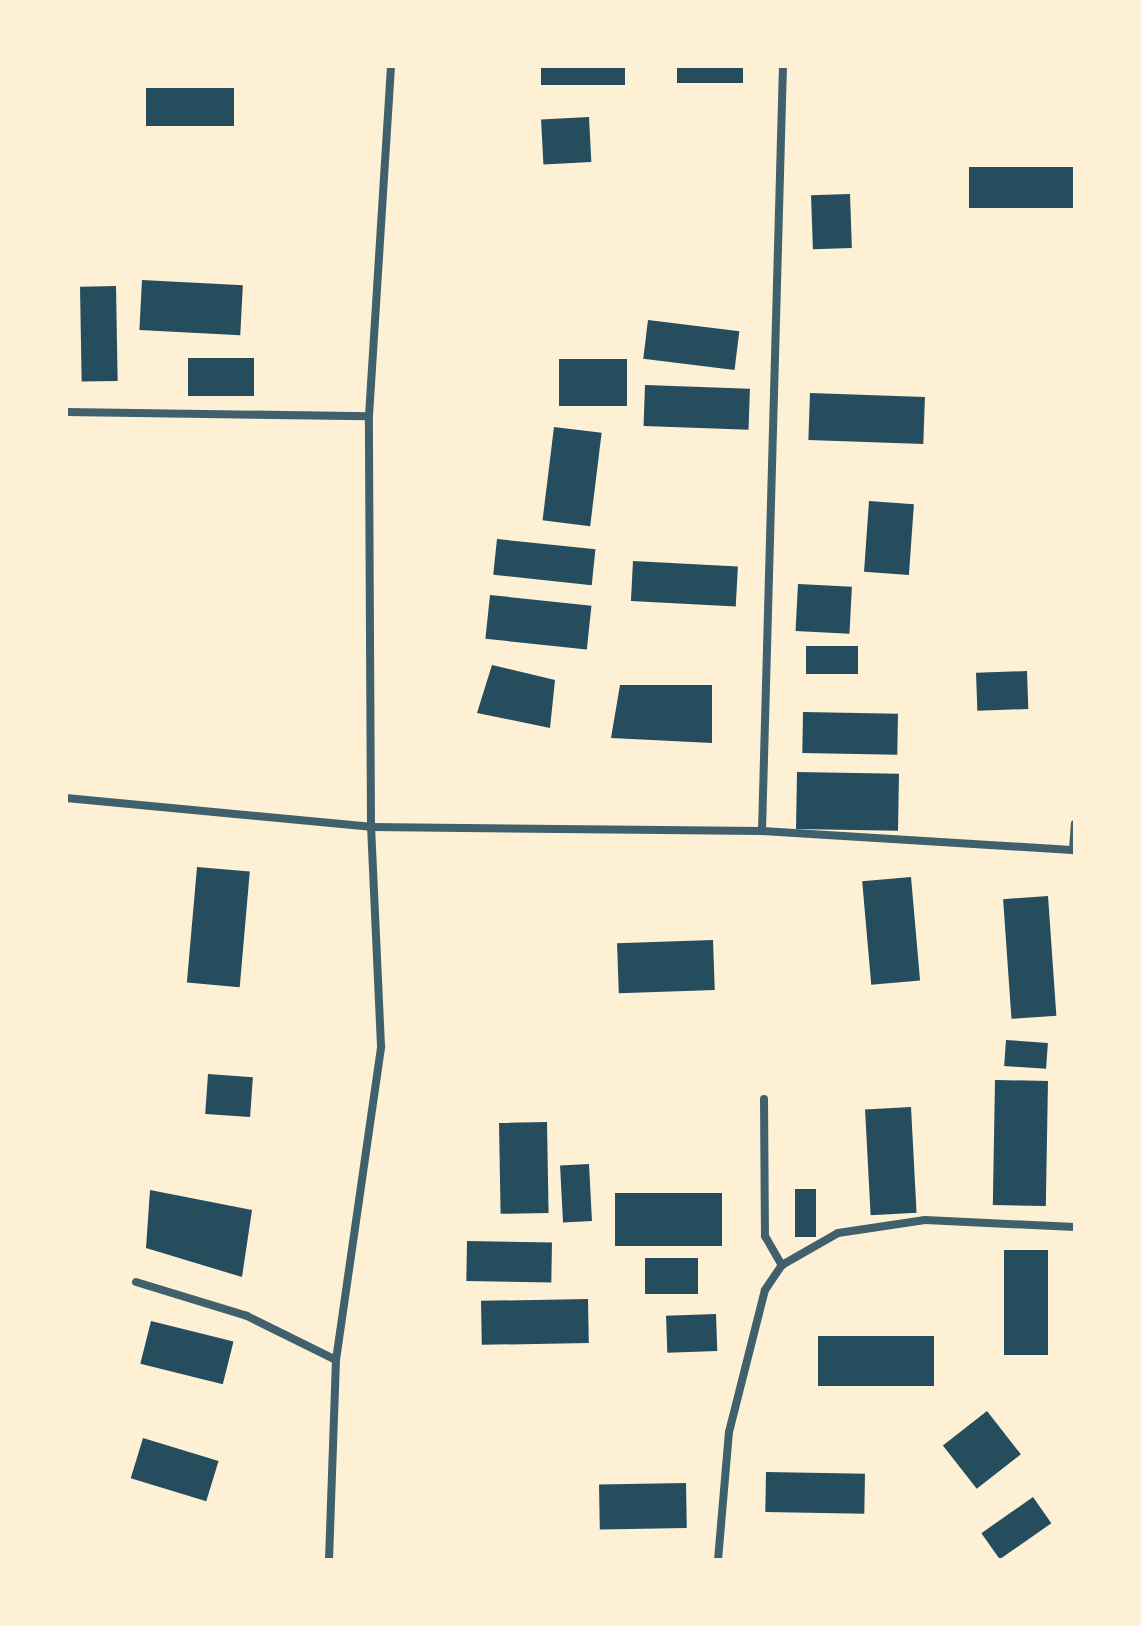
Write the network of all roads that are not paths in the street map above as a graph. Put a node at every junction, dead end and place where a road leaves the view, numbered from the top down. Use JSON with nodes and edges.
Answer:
{"nodes":[{"id":1,"x":391,"y":66,"type":"edge"},
{"id":2,"x":783,"y":66,"type":"edge"},
{"id":3,"x":66,"y":412,"type":"edge"},
{"id":4,"x":369,"y":416,"type":"junction"},
{"id":5,"x":66,"y":798,"type":"edge"},
{"id":6,"x":1075,"y":824,"type":"edge"},
{"id":7,"x":371,"y":827,"type":"junction"},
{"id":8,"x":762,"y":831,"type":"junction"},
{"id":9,"x":1074,"y":850,"type":"edge"},
{"id":10,"x":764,"y":1099,"type":"dead end"},
{"id":11,"x":1075,"y":1227,"type":"edge"},
{"id":12,"x":782,"y":1265,"type":"junction"},
{"id":13,"x":136,"y":1282,"type":"dead end"},
{"id":14,"x":336,"y":1360,"type":"junction"},
{"id":15,"x":329,"y":1560,"type":"edge"},
{"id":16,"x":718,"y":1560,"type":"edge"}],
"edges":[{"from":1,"to":4,"type":"street"},
{"from":2,"to":8,"type":"street"},
{"from":3,"to":4,"type":"street"},
{"from":4,"to":7,"type":"street"},
{"from":5,"to":7,"type":"street"},
{"from":6,"to":9,"type":"street"},
{"from":7,"to":8,"type":"street"},
{"from":7,"to":14,"type":"street"},
{"from":8,"to":9,"type":"street"},
{"from":10,"to":12,"type":"street"},
{"from":11,"to":12,"type":"street"},
{"from":12,"to":16,"type":"street"},
{"from":13,"to":14,"type":"street"},
{"from":14,"to":15,"type":"street"}]}
